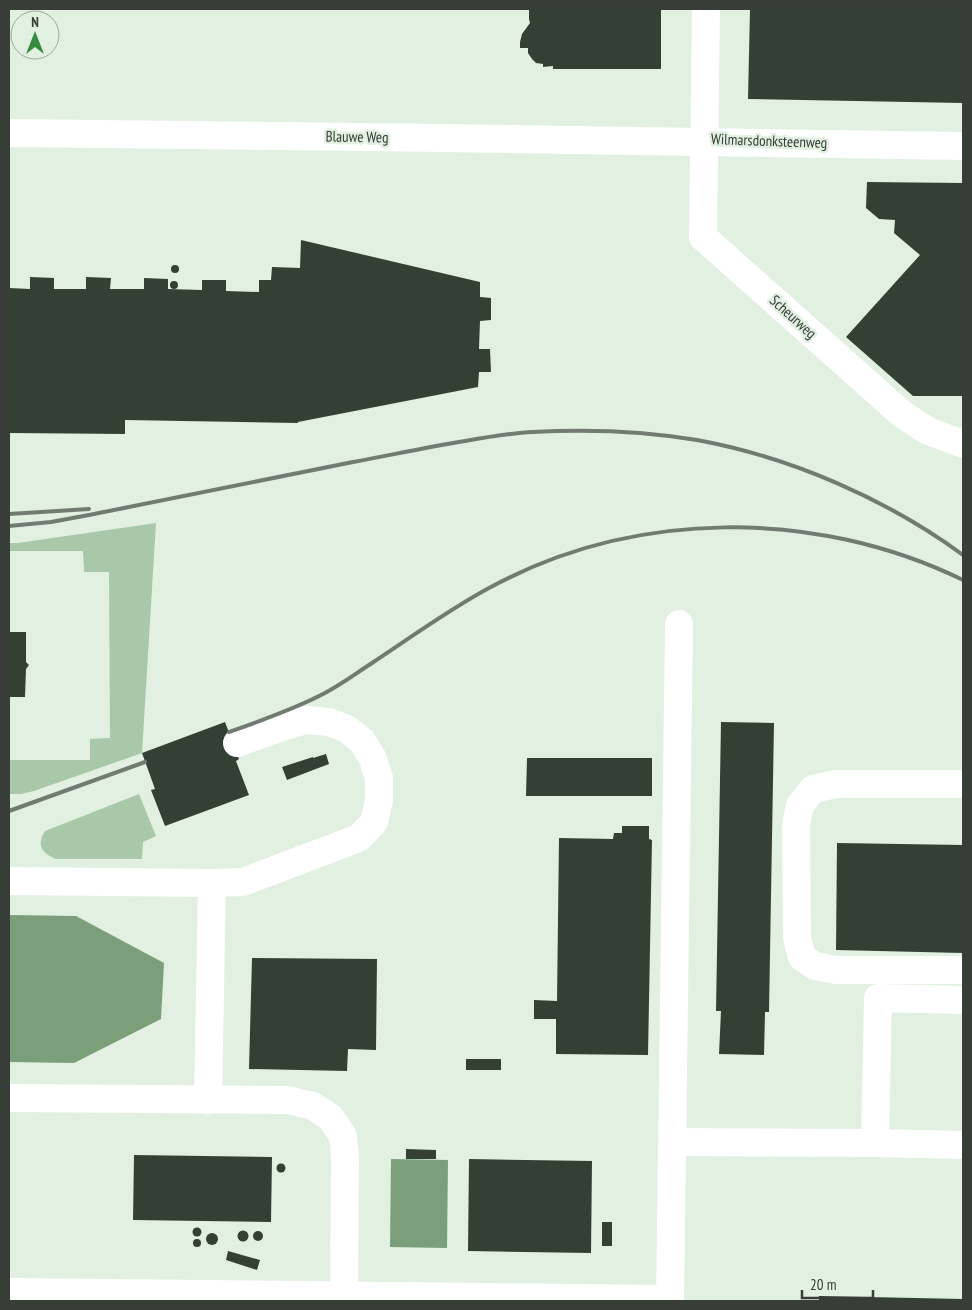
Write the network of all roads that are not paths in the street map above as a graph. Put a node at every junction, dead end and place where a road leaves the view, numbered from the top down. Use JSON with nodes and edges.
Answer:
{"nodes":[{"id":1,"x":706,"y":9,"type":"edge"},
{"id":2,"x":9,"y":133,"type":"edge"},
{"id":3,"x":705,"y":142,"type":"junction"},
{"id":4,"x":963,"y":146,"type":"edge"},
{"id":5,"x":963,"y":444,"type":"edge"},
{"id":6,"x":679,"y":624,"type":"dead end"},
{"id":7,"x":237,"y":743,"type":"dead end"},
{"id":8,"x":963,"y":784,"type":"edge"},
{"id":9,"x":9,"y":881,"type":"edge"},
{"id":10,"x":212,"y":883,"type":"junction"},
{"id":11,"x":963,"y":970,"type":"edge"},
{"id":12,"x":963,"y":1000,"type":"edge"},
{"id":13,"x":9,"y":1098,"type":"edge"},
{"id":14,"x":208,"y":1100,"type":"junction"},
{"id":15,"x":672,"y":1142,"type":"junction"},
{"id":16,"x":875,"y":1143,"type":"junction"},
{"id":17,"x":963,"y":1145,"type":"edge"},
{"id":18,"x":9,"y":1292,"type":"edge"},
{"id":19,"x":344,"y":1296,"type":"junction"},
{"id":20,"x":670,"y":1300,"type":"edge"}],
"edges":[{"from":1,"to":3,"type":"street","name":"Wilmarsdonksteenweg"},
{"from":2,"to":3,"type":"street","name":"Blauwe Weg"},
{"from":3,"to":4,"type":"street","name":"Wilmarsdonksteenweg"},
{"from":3,"to":5,"type":"street","name":"Scheurweg"},
{"from":6,"to":15,"type":"street"},
{"from":7,"to":10,"type":"street"},
{"from":8,"to":11,"type":"street"},
{"from":9,"to":10,"type":"street"},
{"from":10,"to":14,"type":"street"},
{"from":12,"to":16,"type":"street"},
{"from":13,"to":14,"type":"street"},
{"from":14,"to":19,"type":"street"},
{"from":15,"to":16,"type":"street"},
{"from":15,"to":20,"type":"street"},
{"from":16,"to":17,"type":"street"},
{"from":18,"to":19,"type":"street"},
{"from":19,"to":20,"type":"street"}]}
